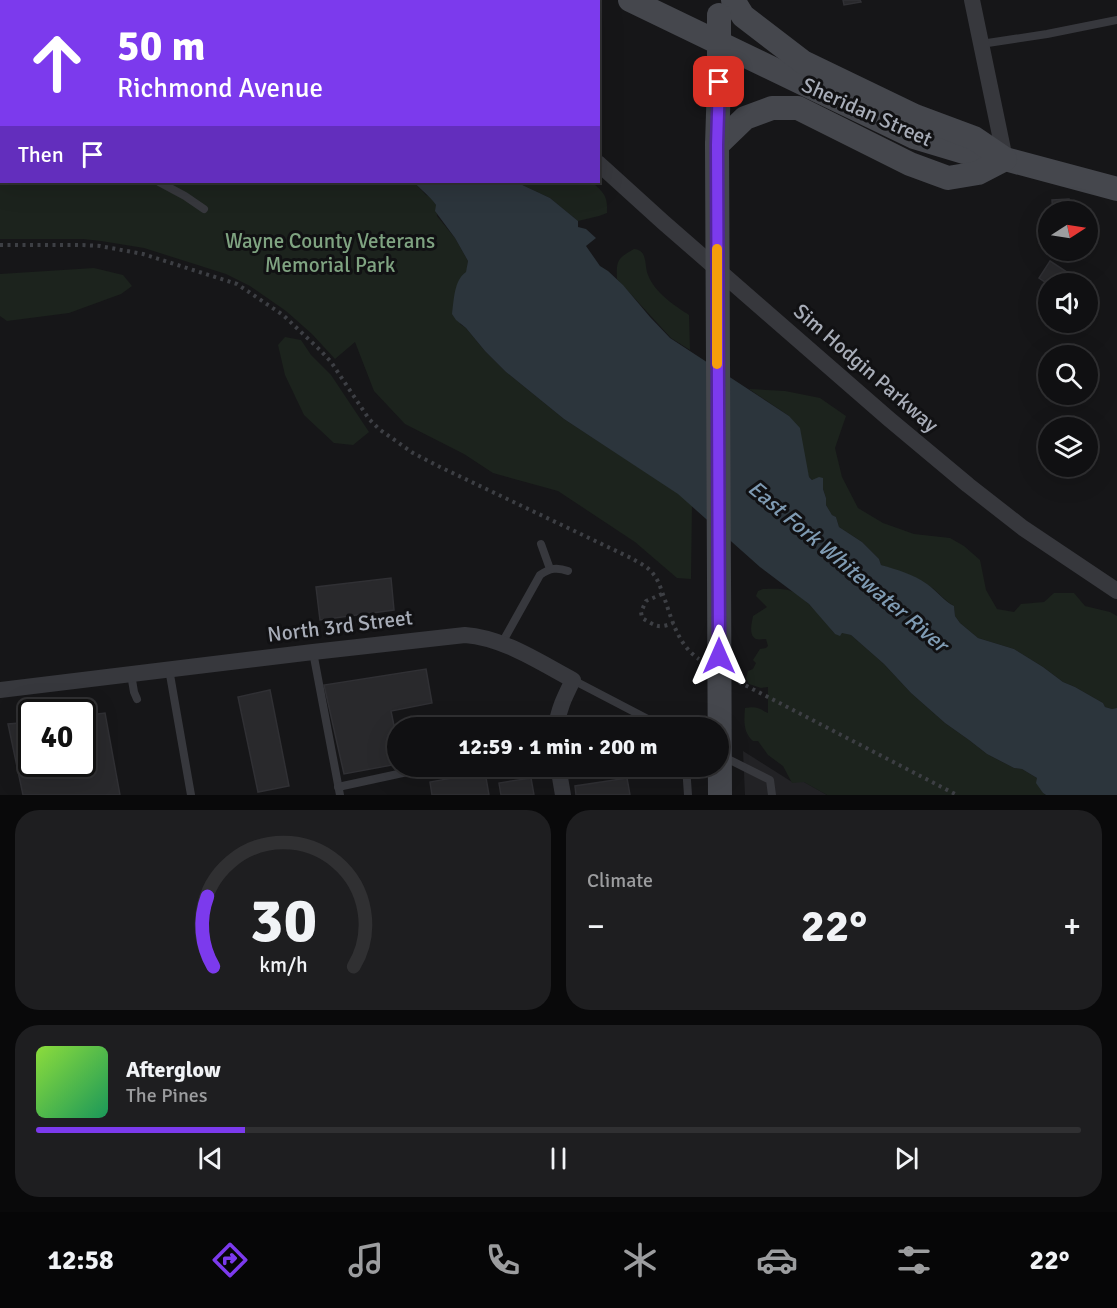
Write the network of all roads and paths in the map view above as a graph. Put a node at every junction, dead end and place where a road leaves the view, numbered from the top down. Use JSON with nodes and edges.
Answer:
{"nodes":[{"id":1,"x":630,"y":0,"type":"edge"},
{"id":2,"x":972,"y":0,"type":"edge"},
{"id":3,"x":724,"y":5,"type":"edge"},
{"id":4,"x":1117,"y":20,"type":"edge"},
{"id":5,"x":981,"y":44,"type":"junction"},
{"id":6,"x":717,"y":145,"type":"junction"},
{"id":7,"x":1005,"y":159,"type":"junction"},
{"id":8,"x":600,"y":165,"type":"edge"},
{"id":9,"x":161,"y":183,"type":"edge"},
{"id":10,"x":1117,"y":189,"type":"edge"},
{"id":11,"x":204,"y":209,"type":"dead end"},
{"id":12,"x":0,"y":244,"type":"edge"},
{"id":13,"x":541,"y":544,"type":"dead end"},
{"id":14,"x":550,"y":569,"type":"junction"},
{"id":15,"x":568,"y":571,"type":"dead end"},
{"id":16,"x":1117,"y":591,"type":"edge"},
{"id":17,"x":662,"y":594,"type":"junction"},
{"id":18,"x":673,"y":623,"type":"junction"},
{"id":19,"x":502,"y":644,"type":"junction"},
{"id":20,"x":313,"y":652,"type":"junction"},
{"id":21,"x":701,"y":661,"type":"dead end"},
{"id":22,"x":169,"y":669,"type":"junction"},
{"id":23,"x":131,"y":674,"type":"junction"},
{"id":24,"x":732,"y":679,"type":"dead end"},
{"id":25,"x":573,"y":680,"type":"junction"},
{"id":26,"x":0,"y":690,"type":"edge"},
{"id":27,"x":137,"y":699,"type":"dead end"},
{"id":28,"x":558,"y":717,"type":"edge"},
{"id":29,"x":644,"y":717,"type":"edge"},
{"id":30,"x":729,"y":760,"type":"edge"},
{"id":31,"x":393,"y":777,"type":"edge"},
{"id":32,"x":560,"y":777,"type":"edge"},
{"id":33,"x":687,"y":777,"type":"edge"},
{"id":34,"x":339,"y":791,"type":"edge"},
{"id":35,"x":191,"y":795,"type":"edge"},
{"id":36,"x":563,"y":795,"type":"edge"},
{"id":37,"x":688,"y":795,"type":"edge"},
{"id":38,"x":720,"y":795,"type":"edge"},
{"id":39,"x":772,"y":795,"type":"edge"},
{"id":40,"x":957,"y":795,"type":"edge"}],
"edges":[{"from":1,"to":7,"type":"street","name":"Sheridan Street"},
{"from":2,"to":5,"type":"street"},
{"from":3,"to":6,"type":"street","bridge":true},
{"from":3,"to":7,"type":"street"},
{"from":4,"to":5,"type":"lane"},
{"from":5,"to":7,"type":"street"},
{"from":6,"to":7,"type":"street"},
{"from":6,"to":38,"type":"street","bridge":true},
{"from":7,"to":10,"type":"street","name":"Sheridan Street"},
{"from":8,"to":16,"type":"street","name":"Sim Hodgin Parkway"},
{"from":9,"to":11,"type":"lane"},
{"from":12,"to":17,"type":"path"},
{"from":13,"to":14,"type":"lane"},
{"from":14,"to":15,"type":"lane"},
{"from":14,"to":19,"type":"lane"},
{"from":17,"to":18,"type":"path"},
{"from":17,"to":18,"type":"path"},
{"from":18,"to":21,"type":"path"},
{"from":19,"to":20,"type":"street","name":"North 3rd Street"},
{"from":19,"to":25,"type":"street","name":"North 3rd Street"},
{"from":20,"to":22,"type":"street","name":"North 3rd Street"},
{"from":20,"to":34,"type":"lane"},
{"from":22,"to":23,"type":"street","name":"North 3rd Street"},
{"from":22,"to":35,"type":"lane"},
{"from":23,"to":26,"type":"street","name":"North 3rd Street"},
{"from":23,"to":27,"type":"lane"},
{"from":24,"to":40,"type":"path"},
{"from":25,"to":28,"type":"street"},
{"from":25,"to":29,"type":"lane","name":"North 3rd Street"},
{"from":30,"to":39,"type":"lane"},
{"from":31,"to":34,"type":"lane"},
{"from":32,"to":36,"type":"street"},
{"from":33,"to":37,"type":"lane"}]}
